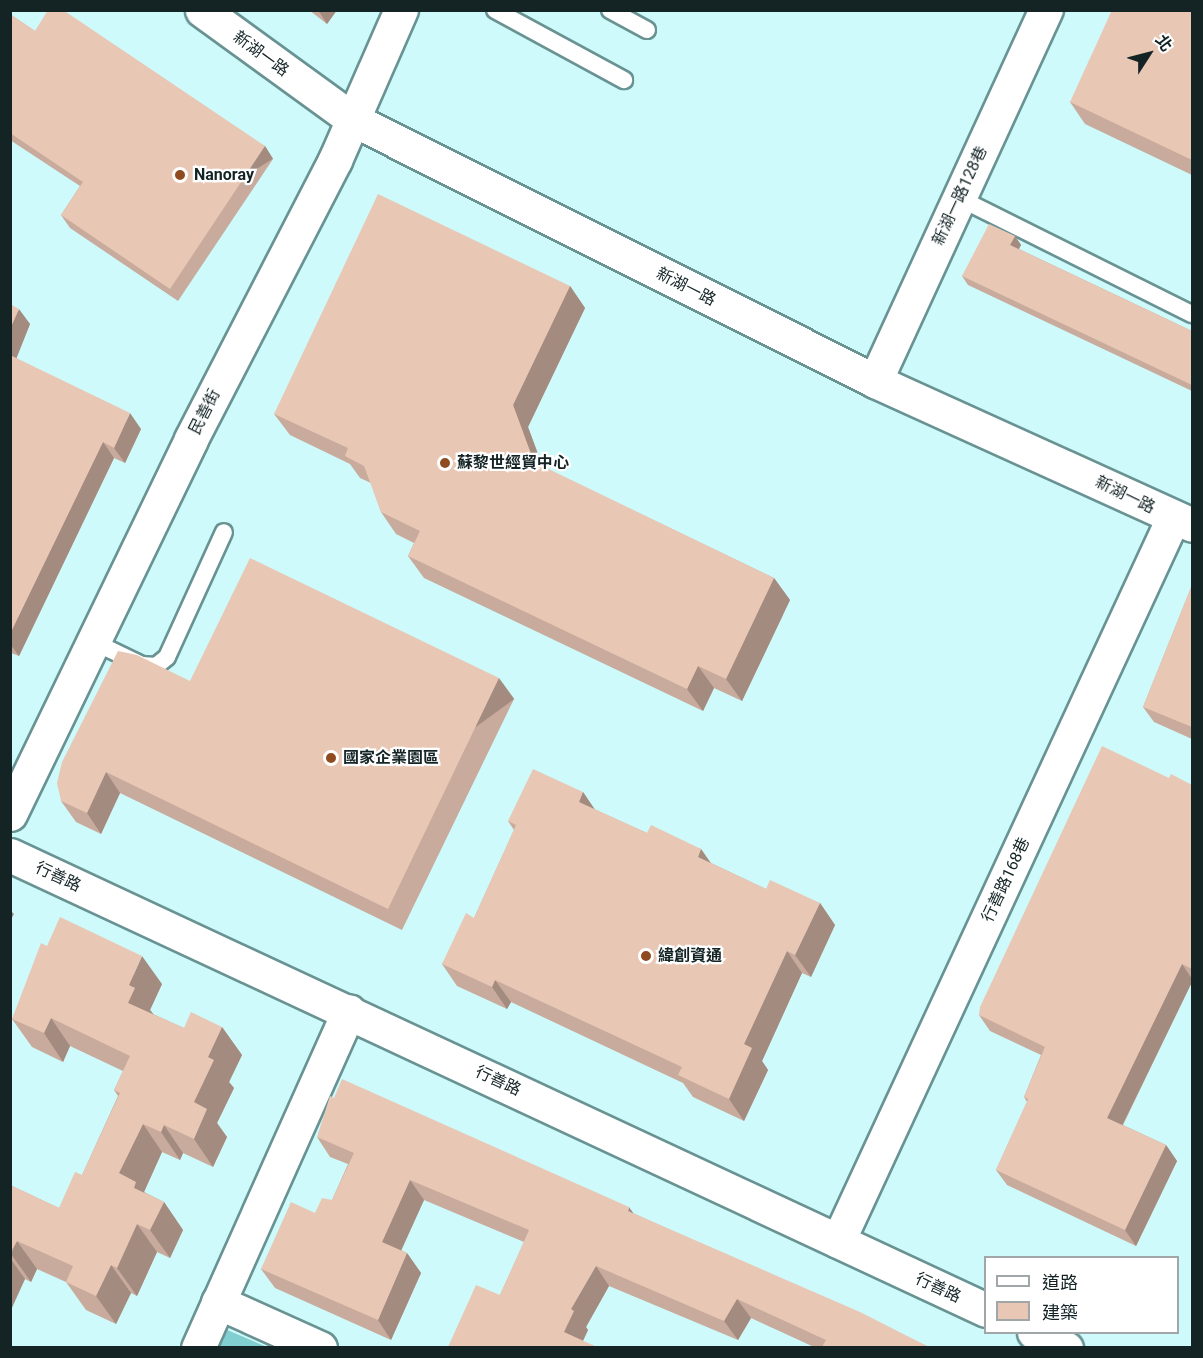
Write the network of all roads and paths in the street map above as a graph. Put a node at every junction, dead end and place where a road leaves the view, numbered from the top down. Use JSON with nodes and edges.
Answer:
{"nodes":[{"id":1,"x":202,"y":10,"type":"edge"},
{"id":2,"x":401,"y":10,"type":"edge"},
{"id":3,"x":495,"y":10,"type":"edge"},
{"id":4,"x":610,"y":10,"type":"edge"},
{"id":5,"x":1046,"y":10,"type":"edge"},
{"id":6,"x":647,"y":30,"type":"dead end"},
{"id":7,"x":624,"y":80,"type":"dead end"},
{"id":8,"x":352,"y":119,"type":"junction"},
{"id":9,"x":959,"y":198,"type":"junction"},
{"id":10,"x":1192,"y":314,"type":"edge"},
{"id":11,"x":874,"y":381,"type":"junction"},
{"id":12,"x":1183,"y":522,"type":"edge"},
{"id":13,"x":224,"y":532,"type":"dead end"},
{"id":14,"x":94,"y":642,"type":"junction"},
{"id":15,"x":10,"y":814,"type":"edge"},
{"id":16,"x":10,"y":855,"type":"edge"},
{"id":17,"x":349,"y":1011,"type":"junction"},
{"id":18,"x":838,"y":1241,"type":"junction"},
{"id":19,"x":218,"y":1302,"type":"junction"},
{"id":20,"x":984,"y":1309,"type":"edge"},
{"id":21,"x":1038,"y":1334,"type":"edge"},
{"id":22,"x":198,"y":1347,"type":"edge"},
{"id":23,"x":320,"y":1347,"type":"edge"},
{"id":24,"x":1066,"y":1347,"type":"edge"}],
"edges":[{"from":1,"to":8,"type":"street","name":"新湖一路"},
{"from":2,"to":8,"type":"street","name":"民善街"},
{"from":3,"to":7,"type":"lane"},
{"from":4,"to":6,"type":"lane"},
{"from":5,"to":9,"type":"street","name":"新湖一路128巷"},
{"from":8,"to":11,"type":"street","name":"新湖一路"},
{"from":8,"to":14,"type":"street","name":"民善街"},
{"from":9,"to":10,"type":"lane"},
{"from":9,"to":11,"type":"street","name":"新湖一路128巷"},
{"from":11,"to":12,"type":"street","name":"新湖一路"},
{"from":12,"to":18,"type":"street","name":"行善路168巷"},
{"from":13,"to":14,"type":"lane"},
{"from":14,"to":15,"type":"street","name":"民善街"},
{"from":16,"to":17,"type":"street","name":"行善路"},
{"from":17,"to":18,"type":"street","name":"行善路"},
{"from":17,"to":19,"type":"street"},
{"from":18,"to":20,"type":"street","name":"行善路"},
{"from":19,"to":22,"type":"street"},
{"from":19,"to":23,"type":"street"},
{"from":21,"to":24,"type":"street"}]}
